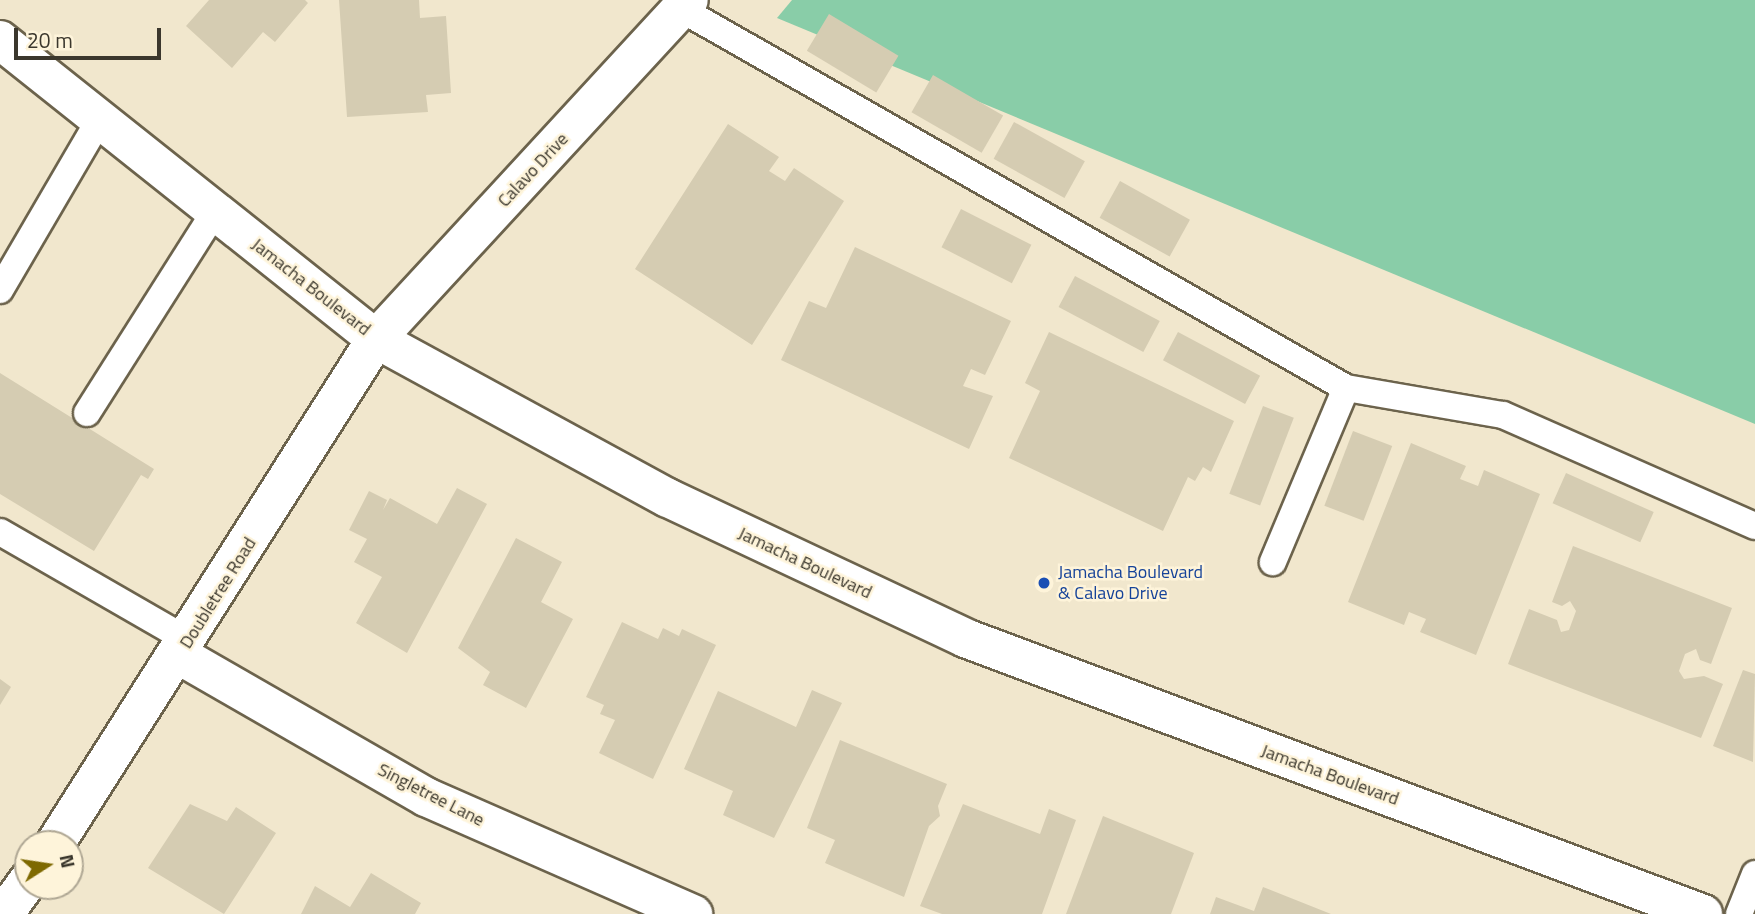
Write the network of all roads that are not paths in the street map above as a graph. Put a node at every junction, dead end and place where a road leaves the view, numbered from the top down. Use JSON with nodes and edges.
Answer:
{"nodes":[{"id":1,"x":685,"y":5,"type":"edge"},
{"id":2,"x":0,"y":40,"type":"edge"},
{"id":3,"x":100,"y":119,"type":"junction"},
{"id":4,"x":215,"y":211,"type":"junction"},
{"id":5,"x":0,"y":290,"type":"edge"},
{"id":6,"x":376,"y":339,"type":"junction"},
{"id":7,"x":1346,"y":388,"type":"junction"},
{"id":8,"x":87,"y":413,"type":"dead end"},
{"id":9,"x":1755,"y":526,"type":"edge"},
{"id":10,"x":0,"y":532,"type":"edge"},
{"id":11,"x":1273,"y":562,"type":"dead end"},
{"id":12,"x":184,"y":648,"type":"junction"},
{"id":13,"x":64,"y":830,"type":"edge"},
{"id":14,"x":1755,"y":874,"type":"edge"},
{"id":15,"x":643,"y":905,"type":"edge"},
{"id":16,"x":693,"y":914,"type":"edge"},
{"id":17,"x":1703,"y":914,"type":"edge"},
{"id":18,"x":1739,"y":914,"type":"edge"}],
"edges":[{"from":1,"to":6,"type":"main road","name":"Calavo Drive"},
{"from":1,"to":7,"type":"lane"},
{"from":2,"to":3,"type":"main road","name":"Jamacha Boulevard"},
{"from":3,"to":4,"type":"main road","name":"Jamacha Boulevard"},
{"from":3,"to":5,"type":"lane"},
{"from":4,"to":6,"type":"main road","name":"Jamacha Boulevard"},
{"from":4,"to":8,"type":"lane"},
{"from":6,"to":12,"type":"main road","name":"Doubletree Road"},
{"from":6,"to":17,"type":"main road","name":"Jamacha Boulevard"},
{"from":7,"to":9,"type":"lane"},
{"from":7,"to":11,"type":"lane"},
{"from":10,"to":12,"type":"lane"},
{"from":12,"to":13,"type":"main road","name":"Doubletree Road"},
{"from":12,"to":15,"type":"main road","name":"Singletree Lane"},
{"from":14,"to":18,"type":"lane"},
{"from":15,"to":16,"type":"main road","name":"Singletree Lane"}]}
